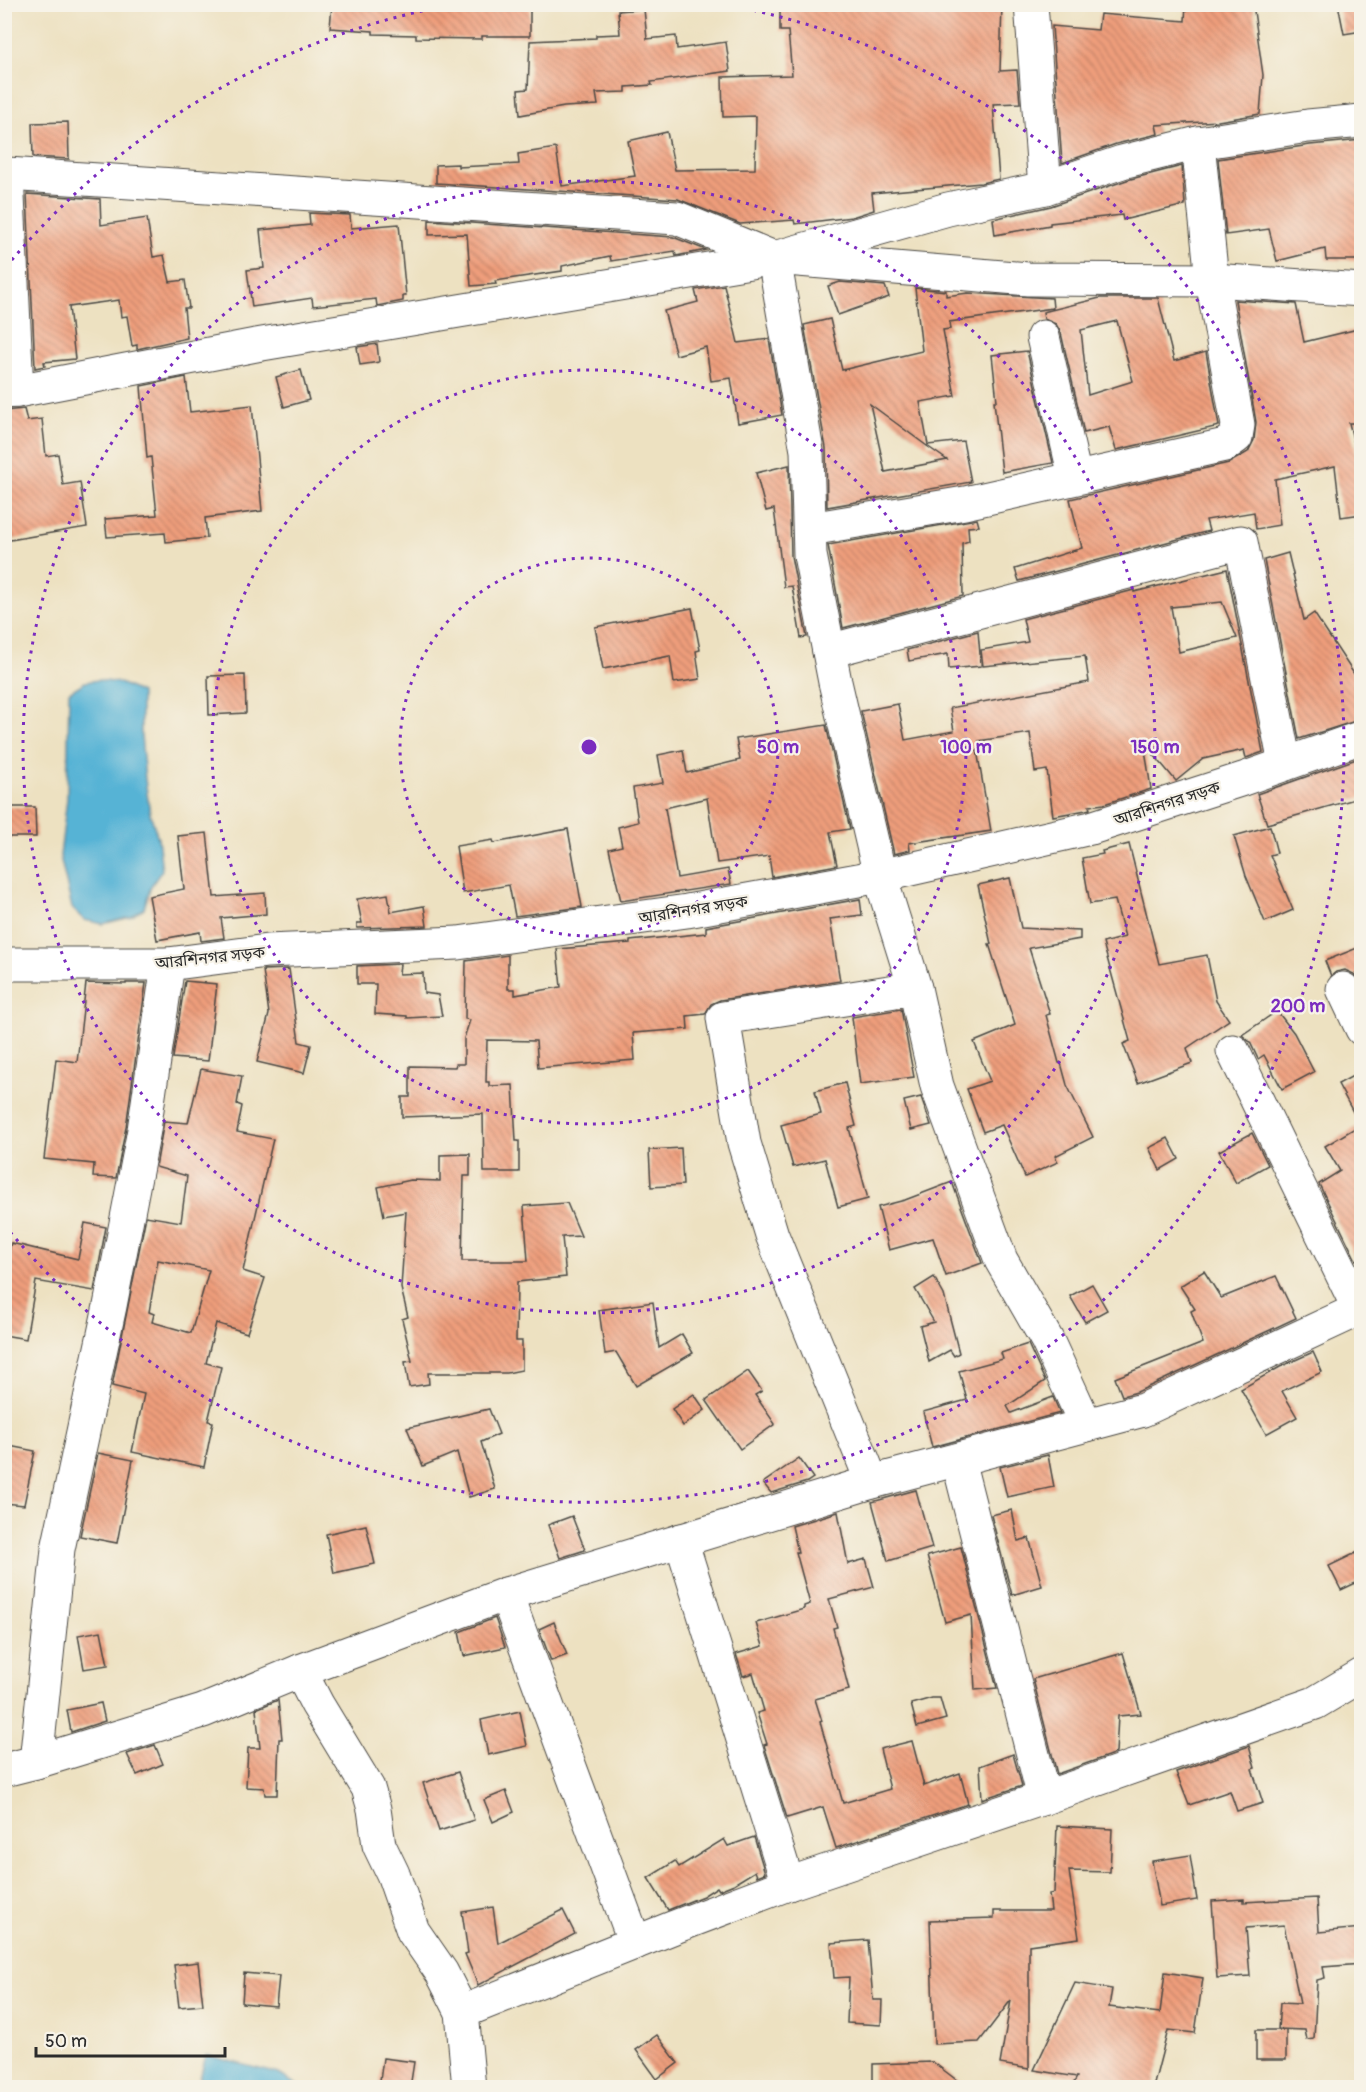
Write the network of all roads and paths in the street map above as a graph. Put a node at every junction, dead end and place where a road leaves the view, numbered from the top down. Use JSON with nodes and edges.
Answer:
{"nodes":[{"id":1,"x":1031,"y":4,"type":"edge"},
{"id":2,"x":1362,"y":121,"type":"edge"},
{"id":3,"x":1198,"y":143,"type":"junction"},
{"id":4,"x":6,"y":174,"type":"edge"},
{"id":5,"x":1046,"y":188,"type":"junction"},
{"id":6,"x":774,"y":258,"type":"junction"},
{"id":7,"x":1212,"y":280,"type":"junction"},
{"id":8,"x":1362,"y":290,"type":"edge"},
{"id":9,"x":1043,"y":337,"type":"dead end"},
{"id":10,"x":11,"y":392,"type":"edge"},
{"id":11,"x":1075,"y":477,"type":"junction"},
{"id":12,"x":810,"y":529,"type":"junction"},
{"id":13,"x":829,"y":651,"type":"junction"},
{"id":14,"x":1362,"y":737,"type":"edge"},
{"id":15,"x":1285,"y":764,"type":"junction"},
{"id":16,"x":880,"y":876,"type":"junction"},
{"id":17,"x":4,"y":964,"type":"edge"},
{"id":18,"x":168,"y":964,"type":"junction"},
{"id":19,"x":915,"y":988,"type":"junction"},
{"id":20,"x":1343,"y":989,"type":"dead end"},
{"id":21,"x":1362,"y":1029,"type":"edge"},
{"id":22,"x":1233,"y":1051,"type":"dead end"},
{"id":23,"x":1360,"y":1309,"type":"edge"},
{"id":24,"x":1086,"y":1425,"type":"junction"},
{"id":25,"x":958,"y":1460,"type":"junction"},
{"id":26,"x":872,"y":1482,"type":"junction"},
{"id":27,"x":681,"y":1540,"type":"junction"},
{"id":28,"x":506,"y":1594,"type":"junction"},
{"id":29,"x":300,"y":1671,"type":"junction"},
{"id":30,"x":1362,"y":1675,"type":"edge"},
{"id":31,"x":36,"y":1762,"type":"junction"},
{"id":32,"x":4,"y":1770,"type":"edge"},
{"id":33,"x":1044,"y":1798,"type":"junction"},
{"id":34,"x":788,"y":1884,"type":"junction"},
{"id":35,"x":635,"y":1943,"type":"junction"},
{"id":36,"x":462,"y":2012,"type":"junction"},
{"id":37,"x":469,"y":2088,"type":"edge"}],
"edges":[{"from":1,"to":5,"type":"street"},
{"from":2,"to":3,"type":"street"},
{"from":3,"to":5,"type":"street"},
{"from":3,"to":7,"type":"street"},
{"from":4,"to":6,"type":"street"},
{"from":4,"to":10,"type":"street"},
{"from":5,"to":6,"type":"street"},
{"from":6,"to":7,"type":"street"},
{"from":6,"to":10,"type":"street"},
{"from":6,"to":12,"type":"street"},
{"from":7,"to":8,"type":"street"},
{"from":7,"to":11,"type":"street"},
{"from":9,"to":11,"type":"street"},
{"from":11,"to":12,"type":"street"},
{"from":12,"to":13,"type":"street"},
{"from":13,"to":15,"type":"street"},
{"from":13,"to":16,"type":"street"},
{"from":14,"to":15,"type":"street","name":"আরশিনগর সড়ক"},
{"from":15,"to":16,"type":"street","name":"আরশিনগর সড়ক"},
{"from":16,"to":18,"type":"street","name":"আরশিনগর সড়ক"},
{"from":16,"to":19,"type":"street"},
{"from":17,"to":18,"type":"street","name":"আরশিনগর সড়ক"},
{"from":18,"to":31,"type":"street"},
{"from":19,"to":24,"type":"street"},
{"from":19,"to":26,"type":"street"},
{"from":20,"to":21,"type":"street"},
{"from":22,"to":23,"type":"street"},
{"from":23,"to":24,"type":"street"},
{"from":24,"to":25,"type":"street"},
{"from":25,"to":26,"type":"street"},
{"from":25,"to":33,"type":"street"},
{"from":26,"to":27,"type":"street"},
{"from":27,"to":28,"type":"street"},
{"from":27,"to":34,"type":"street"},
{"from":28,"to":29,"type":"street"},
{"from":28,"to":35,"type":"street"},
{"from":29,"to":31,"type":"street"},
{"from":29,"to":36,"type":"street"},
{"from":30,"to":33,"type":"street"},
{"from":31,"to":32,"type":"street"},
{"from":33,"to":34,"type":"street"},
{"from":34,"to":35,"type":"street"},
{"from":35,"to":36,"type":"street"},
{"from":36,"to":37,"type":"street"}]}
